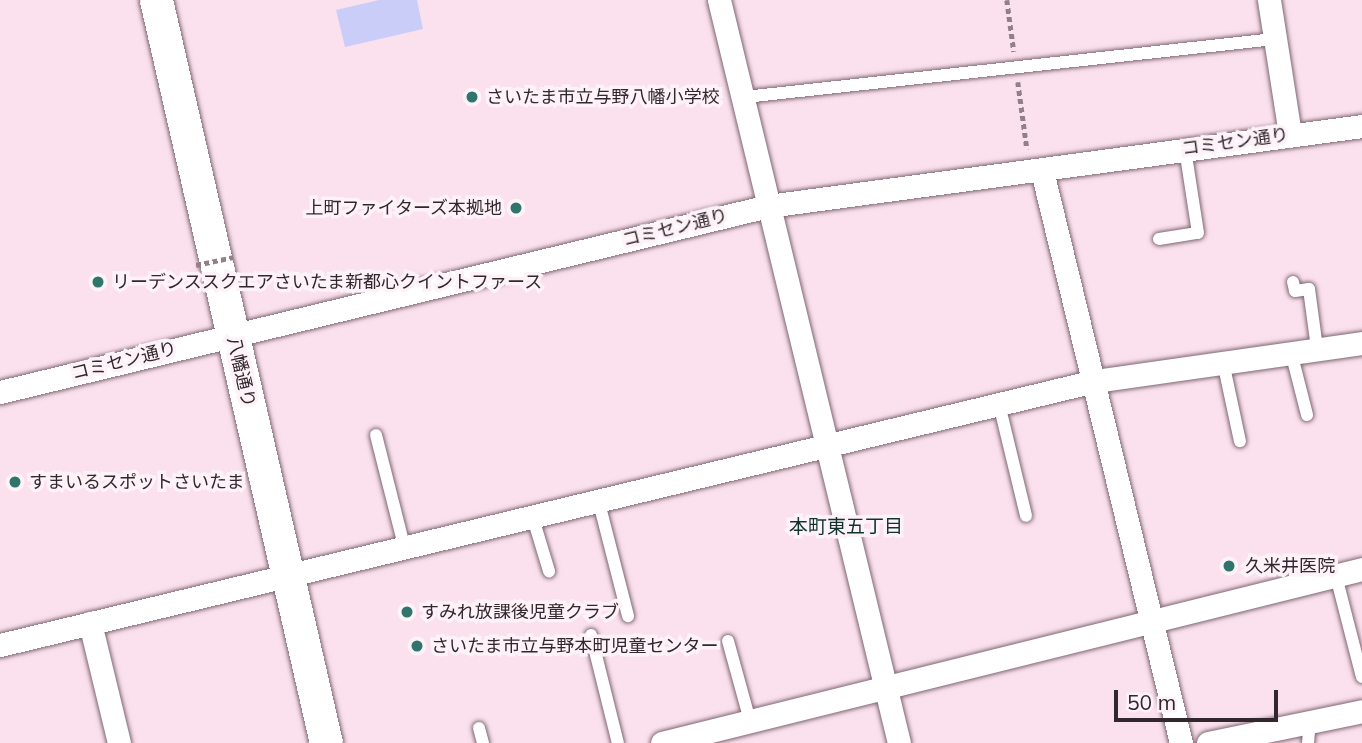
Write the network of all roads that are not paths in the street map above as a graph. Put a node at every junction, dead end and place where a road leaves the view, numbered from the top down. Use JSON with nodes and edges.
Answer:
{"nodes":[{"id":1,"x":156,"y":0,"type":"edge"},
{"id":2,"x":719,"y":0,"type":"edge"},
{"id":3,"x":1269,"y":0,"type":"edge"},
{"id":4,"x":1275,"y":39,"type":"junction"},
{"id":5,"x":744,"y":97,"type":"junction"},
{"id":6,"x":1362,"y":126,"type":"edge"},
{"id":7,"x":1290,"y":134,"type":"junction"},
{"id":8,"x":1185,"y":149,"type":"junction"},
{"id":9,"x":1042,"y":170,"type":"junction"},
{"id":10,"x":768,"y":206,"type":"junction"},
{"id":11,"x":1159,"y":239,"type":"dead end"},
{"id":12,"x":1293,"y":282,"type":"dead end"},
{"id":13,"x":232,"y":334,"type":"junction"},
{"id":14,"x":1362,"y":343,"type":"edge"},
{"id":15,"x":1317,"y":348,"type":"junction"},
{"id":16,"x":1291,"y":352,"type":"junction"},
{"id":17,"x":1223,"y":362,"type":"junction"},
{"id":18,"x":1095,"y":381,"type":"junction"},
{"id":19,"x":0,"y":392,"type":"edge"},
{"id":20,"x":999,"y":404,"type":"junction"},
{"id":21,"x":1307,"y":415,"type":"dead end"},
{"id":22,"x":376,"y":435,"type":"dead end"},
{"id":23,"x":1240,"y":441,"type":"dead end"},
{"id":24,"x":825,"y":445,"type":"junction"},
{"id":25,"x":598,"y":499,"type":"junction"},
{"id":26,"x":532,"y":515,"type":"junction"},
{"id":27,"x":1026,"y":516,"type":"dead end"},
{"id":28,"x":404,"y":546,"type":"junction"},
{"id":29,"x":1362,"y":569,"type":"edge"},
{"id":30,"x":549,"y":571,"type":"dead end"},
{"id":31,"x":287,"y":574,"type":"junction"},
{"id":32,"x":1336,"y":576,"type":"junction"},
{"id":33,"x":628,"y":616,"type":"dead end"},
{"id":34,"x":1152,"y":621,"type":"junction"},
{"id":35,"x":90,"y":623,"type":"junction"},
{"id":36,"x":591,"y":635,"type":"dead end"},
{"id":37,"x":728,"y":641,"type":"dead end"},
{"id":38,"x":0,"y":645,"type":"edge"},
{"id":39,"x":1362,"y":677,"type":"edge"},
{"id":40,"x":883,"y":687,"type":"junction"},
{"id":41,"x":1362,"y":711,"type":"edge"},
{"id":42,"x":1310,"y":719,"type":"junction"},
{"id":43,"x":750,"y":721,"type":"junction"},
{"id":44,"x":479,"y":728,"type":"dead end"},
{"id":45,"x":119,"y":743,"type":"edge"},
{"id":46,"x":326,"y":743,"type":"edge"},
{"id":47,"x":483,"y":743,"type":"edge"},
{"id":48,"x":618,"y":743,"type":"edge"},
{"id":49,"x":662,"y":743,"type":"edge"},
{"id":50,"x":899,"y":743,"type":"edge"},
{"id":51,"x":1181,"y":743,"type":"edge"},
{"id":52,"x":1208,"y":743,"type":"edge"},
{"id":53,"x":1308,"y":743,"type":"edge"}],
"edges":[{"from":1,"to":13,"type":"main road","name":"八幡通り"},
{"from":2,"to":5,"type":"street"},
{"from":3,"to":4,"type":"street"},
{"from":4,"to":5,"type":"lane"},
{"from":4,"to":7,"type":"street"},
{"from":5,"to":10,"type":"street"},
{"from":6,"to":7,"type":"street","name":"コミセン通り"},
{"from":7,"to":8,"type":"street","name":"コミセン通り"},
{"from":8,"to":9,"type":"street","name":"コミセン通り"},
{"from":8,"to":11,"type":"lane"},
{"from":9,"to":10,"type":"street","name":"コミセン通り"},
{"from":9,"to":18,"type":"street"},
{"from":10,"to":13,"type":"street","name":"コミセン通り"},
{"from":10,"to":24,"type":"street"},
{"from":12,"to":15,"type":"lane"},
{"from":13,"to":19,"type":"street","name":"コミセン通り"},
{"from":13,"to":31,"type":"main road","name":"八幡通り"},
{"from":14,"to":15,"type":"street"},
{"from":15,"to":16,"type":"street"},
{"from":16,"to":17,"type":"street"},
{"from":16,"to":21,"type":"lane"},
{"from":17,"to":18,"type":"street"},
{"from":17,"to":23,"type":"lane"},
{"from":18,"to":20,"type":"street"},
{"from":18,"to":34,"type":"street"},
{"from":20,"to":24,"type":"street"},
{"from":20,"to":27,"type":"lane"},
{"from":22,"to":28,"type":"lane"},
{"from":24,"to":25,"type":"street"},
{"from":24,"to":40,"type":"street"},
{"from":25,"to":26,"type":"street"},
{"from":25,"to":33,"type":"lane"},
{"from":26,"to":28,"type":"street"},
{"from":26,"to":30,"type":"lane"},
{"from":28,"to":31,"type":"street"},
{"from":29,"to":32,"type":"street"},
{"from":31,"to":35,"type":"street"},
{"from":31,"to":46,"type":"main road","name":"八幡通り"},
{"from":32,"to":34,"type":"street"},
{"from":32,"to":39,"type":"lane"},
{"from":34,"to":40,"type":"street"},
{"from":34,"to":51,"type":"street"},
{"from":35,"to":38,"type":"street"},
{"from":35,"to":45,"type":"street"},
{"from":36,"to":48,"type":"lane"},
{"from":37,"to":43,"type":"lane"},
{"from":40,"to":43,"type":"street"},
{"from":40,"to":50,"type":"street"},
{"from":41,"to":42,"type":"street"},
{"from":42,"to":52,"type":"street"},
{"from":42,"to":53,"type":"lane"},
{"from":43,"to":49,"type":"street"},
{"from":44,"to":47,"type":"lane"}]}
